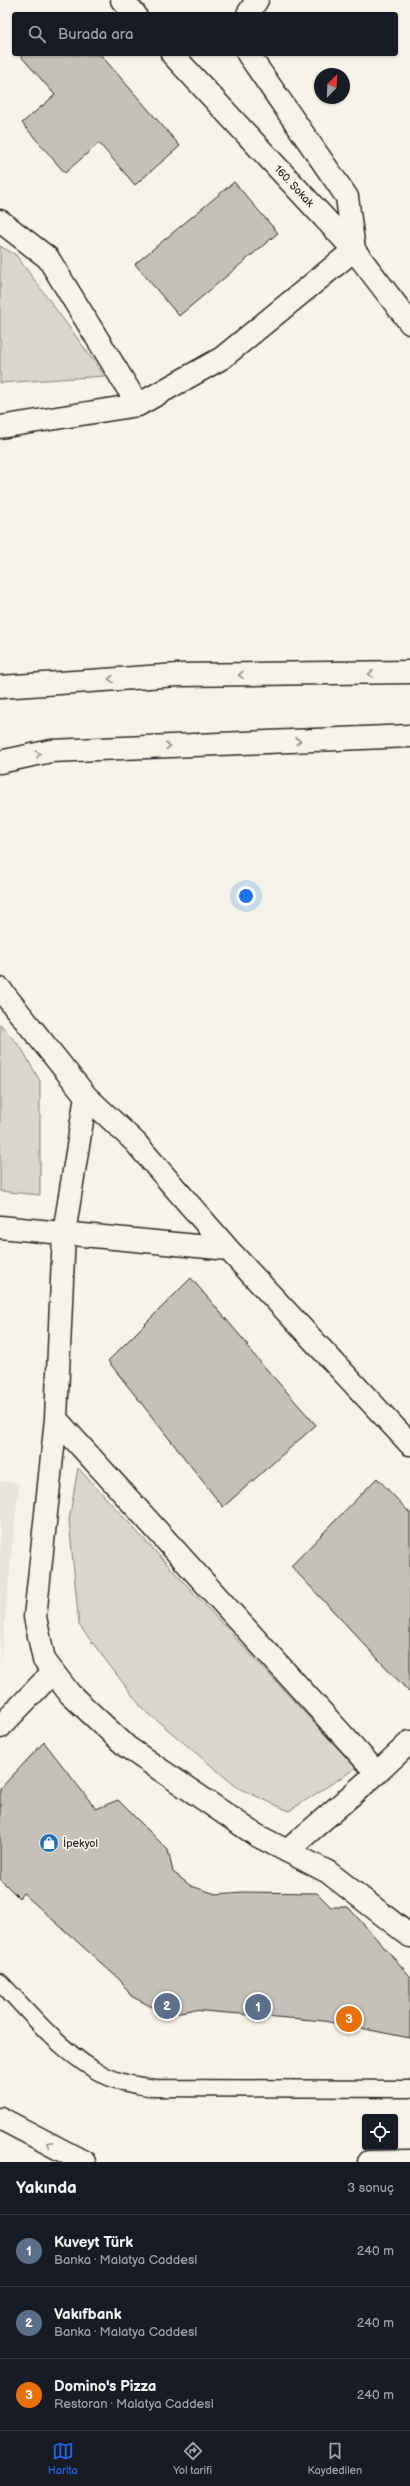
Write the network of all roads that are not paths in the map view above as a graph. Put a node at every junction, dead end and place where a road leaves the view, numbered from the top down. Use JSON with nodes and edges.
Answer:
{"nodes":[{"id":1,"x":122,"y":0,"type":"edge"},
{"id":2,"x":257,"y":0,"type":"edge"},
{"id":3,"x":133,"y":12,"type":"edge"},
{"id":4,"x":249,"y":12,"type":"edge"},
{"id":5,"x":174,"y":56,"type":"edge"},
{"id":6,"x":249,"y":56,"type":"edge"},
{"id":7,"x":0,"y":221,"type":"edge"},
{"id":8,"x":354,"y":250,"type":"junction"},
{"id":9,"x":410,"y":323,"type":"edge"},
{"id":10,"x":138,"y":405,"type":"junction"},
{"id":11,"x":0,"y":427,"type":"edge"},
{"id":12,"x":410,"y":672,"type":"edge"},
{"id":13,"x":0,"y":687,"type":"edge"},
{"id":14,"x":410,"y":736,"type":"edge"},
{"id":15,"x":0,"y":762,"type":"edge"},
{"id":16,"x":0,"y":989,"type":"edge"},
{"id":17,"x":86,"y":1096,"type":"junction"},
{"id":18,"x":0,"y":1227,"type":"edge"},
{"id":19,"x":64,"y":1233,"type":"junction"},
{"id":20,"x":228,"y":1249,"type":"junction"},
{"id":21,"x":56,"y":1419,"type":"junction"},
{"id":22,"x":410,"y":1444,"type":"edge"},
{"id":23,"x":53,"y":1672,"type":"junction"},
{"id":24,"x":0,"y":1727,"type":"edge"},
{"id":25,"x":410,"y":1742,"type":"edge"},
{"id":26,"x":377,"y":1773,"type":"junction"},
{"id":27,"x":287,"y":1851,"type":"junction"},
{"id":28,"x":410,"y":1936,"type":"edge"},
{"id":29,"x":0,"y":1982,"type":"edge"},
{"id":30,"x":410,"y":2089,"type":"edge"},
{"id":31,"x":0,"y":2118,"type":"edge"},
{"id":32,"x":410,"y":2161,"type":"edge"},
{"id":33,"x":84,"y":2162,"type":"edge"},
{"id":34,"x":369,"y":2162,"type":"edge"}],
"edges":[{"from":1,"to":3,"type":"main road"},
{"from":2,"to":4,"type":"main road"},
{"from":5,"to":8,"type":"main road","name":"160. Sokak"},
{"from":6,"to":8,"type":"main road"},
{"from":7,"to":10,"type":"main road"},
{"from":8,"to":9,"type":"main road","name":"160. Sokak"},
{"from":8,"to":10,"type":"main road"},
{"from":10,"to":11,"type":"main road"},
{"from":12,"to":13,"type":"main road","one_way":true},
{"from":15,"to":14,"type":"main road","one_way":true},
{"from":16,"to":17,"type":"main road"},
{"from":17,"to":19,"type":"main road"},
{"from":17,"to":20,"type":"main road"},
{"from":18,"to":19,"type":"main road"},
{"from":19,"to":20,"type":"main road"},
{"from":19,"to":21,"type":"main road"},
{"from":20,"to":22,"type":"main road"},
{"from":21,"to":23,"type":"main road"},
{"from":21,"to":26,"type":"main road"},
{"from":23,"to":24,"type":"main road"},
{"from":23,"to":27,"type":"main road"},
{"from":25,"to":26,"type":"main road"},
{"from":26,"to":27,"type":"main road"},
{"from":27,"to":28,"type":"main road"},
{"from":29,"to":30,"type":"lane"},
{"from":33,"to":31,"type":"main road","one_way":true},
{"from":32,"to":34,"type":"main road"}]}
